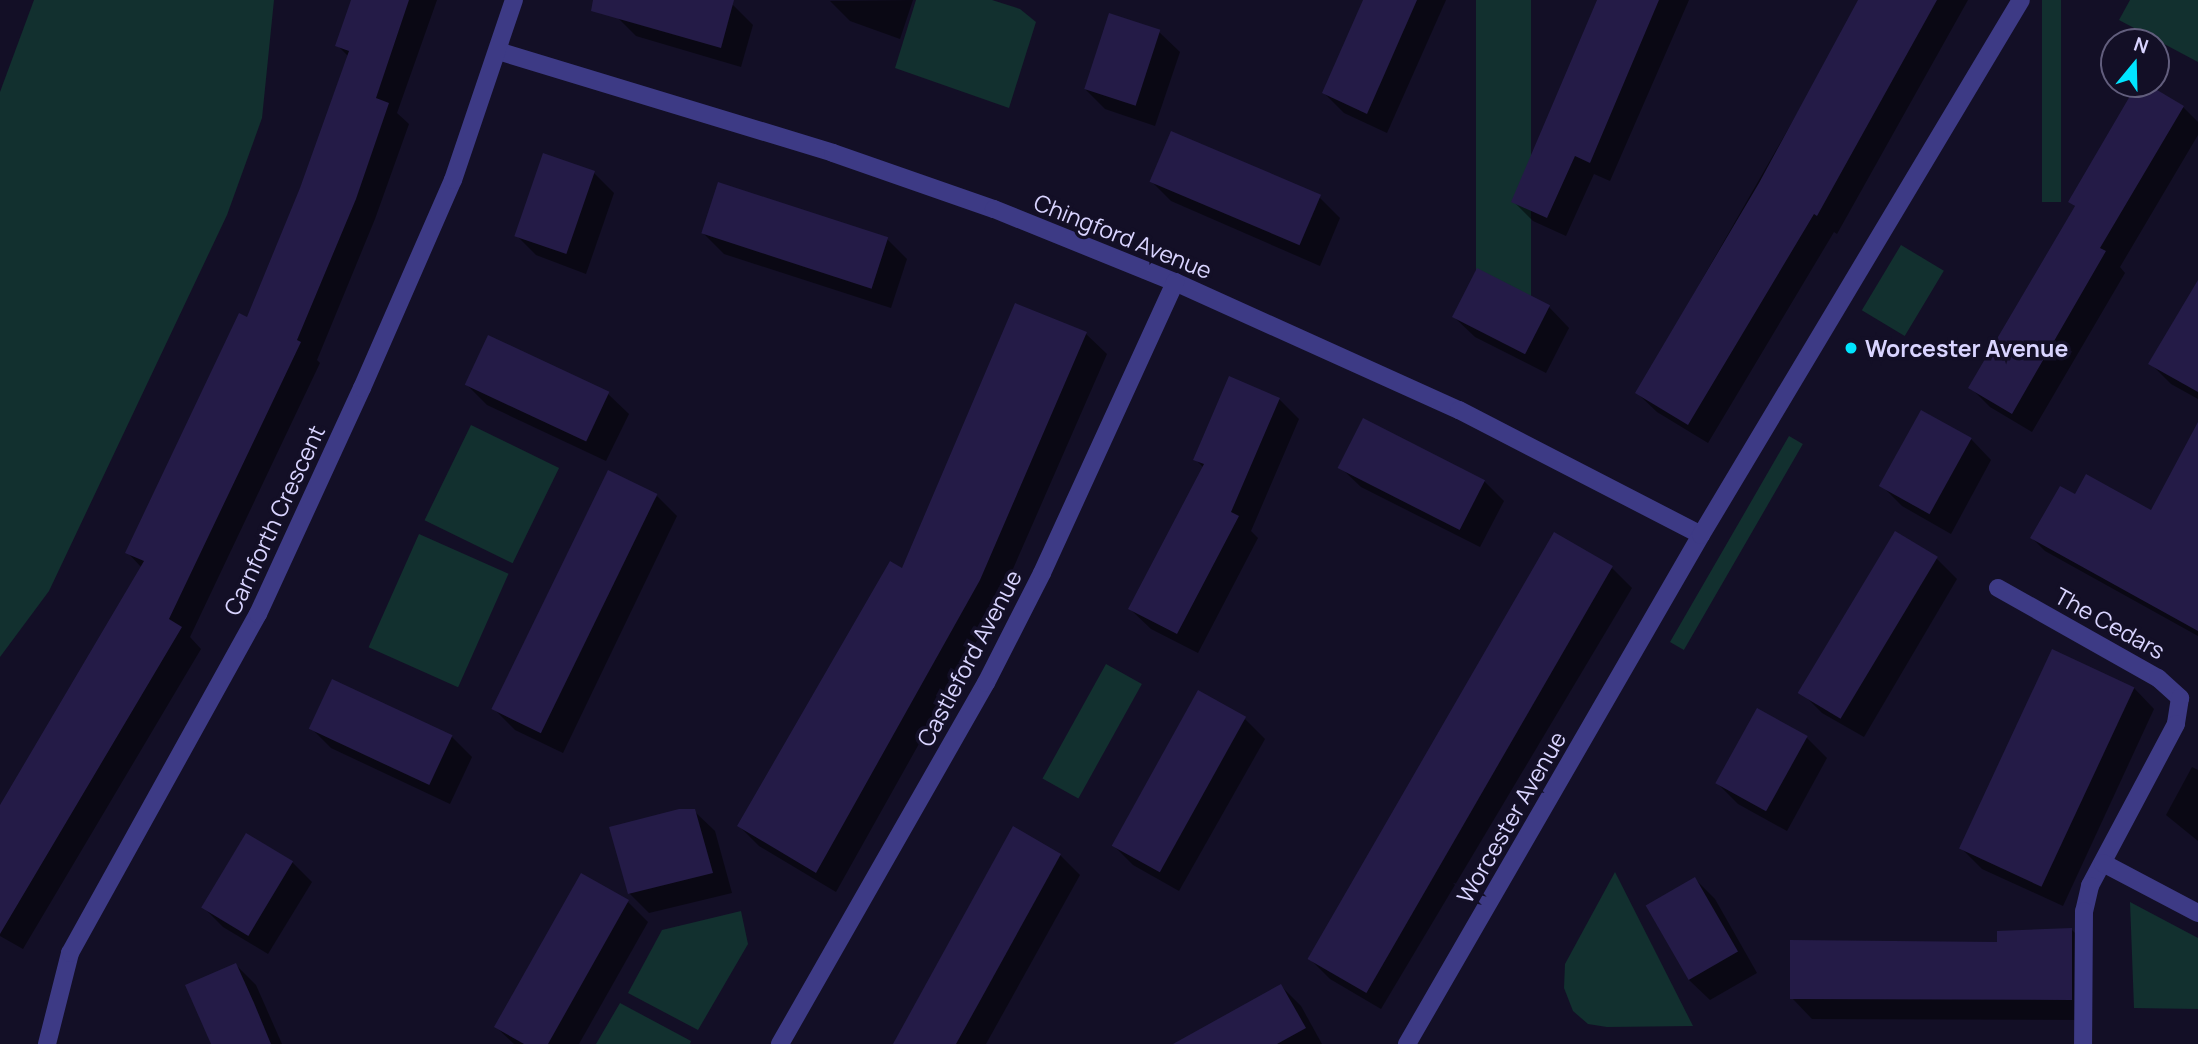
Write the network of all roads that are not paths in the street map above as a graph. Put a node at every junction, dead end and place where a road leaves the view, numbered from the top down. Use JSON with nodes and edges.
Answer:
{"nodes":[{"id":1,"x":514,"y":0,"type":"edge"},
{"id":2,"x":2021,"y":0,"type":"edge"},
{"id":3,"x":498,"y":51,"type":"junction"},
{"id":4,"x":1175,"y":282,"type":"junction"},
{"id":5,"x":1701,"y":535,"type":"junction"},
{"id":6,"x":1998,"y":588,"type":"dead end"},
{"id":7,"x":2102,"y":863,"type":"junction"},
{"id":8,"x":2198,"y":913,"type":"edge"},
{"id":9,"x":47,"y":1044,"type":"edge"},
{"id":10,"x":780,"y":1044,"type":"edge"},
{"id":11,"x":1407,"y":1044,"type":"edge"},
{"id":12,"x":2083,"y":1044,"type":"edge"}],
"edges":[{"from":1,"to":3,"type":"street","name":"Carnforth Crescent"},
{"from":2,"to":5,"type":"street","name":"Worcester Avenue"},
{"from":3,"to":4,"type":"street","name":"Chingford Avenue"},
{"from":3,"to":9,"type":"street","name":"Carnforth Crescent"},
{"from":4,"to":5,"type":"street","name":"Chingford Avenue"},
{"from":4,"to":10,"type":"street","name":"Castleford Avenue"},
{"from":5,"to":11,"type":"street","name":"Worcester Avenue"},
{"from":6,"to":7,"type":"street","name":"The Cedars"},
{"from":7,"to":8,"type":"street"},
{"from":7,"to":12,"type":"street","name":"The Cedars"}]}
